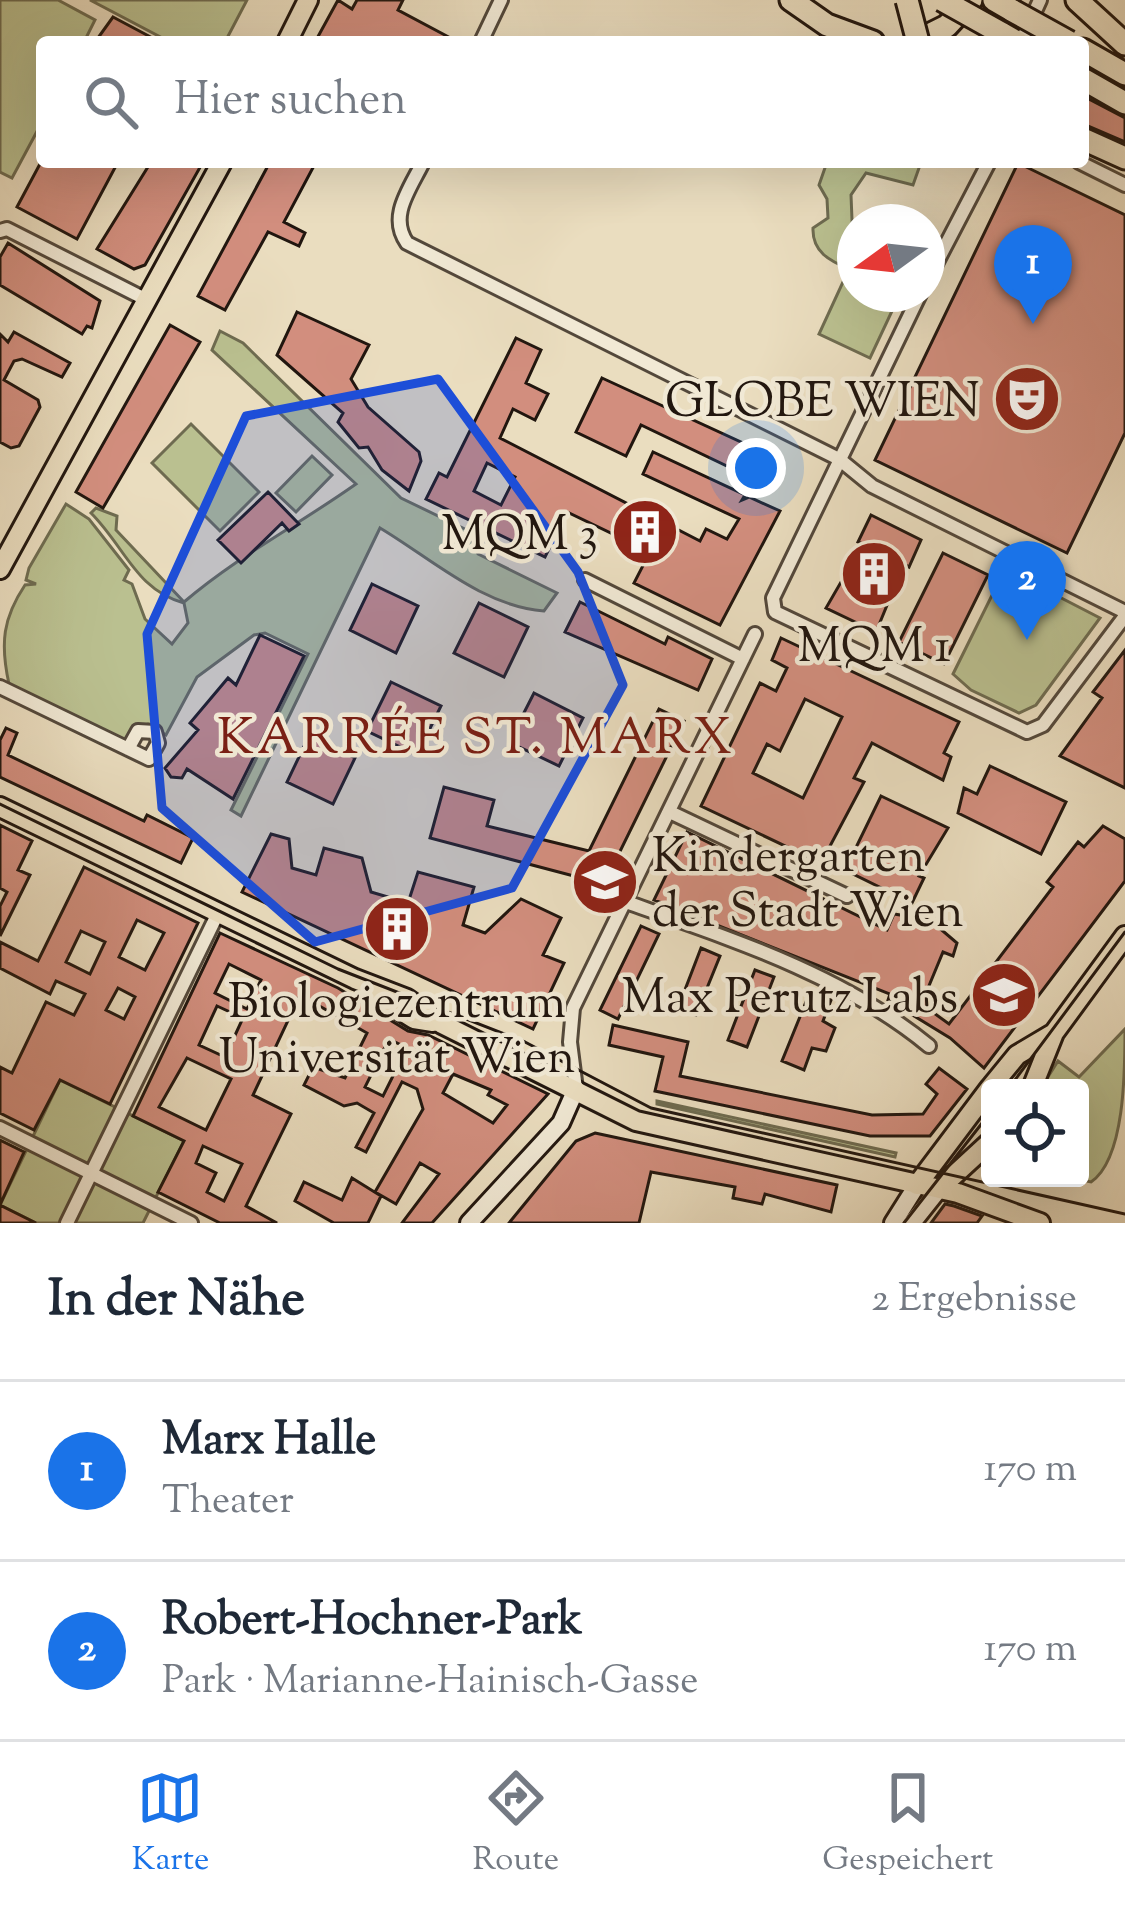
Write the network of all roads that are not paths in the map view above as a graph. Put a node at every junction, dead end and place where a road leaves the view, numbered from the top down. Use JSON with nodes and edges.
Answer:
{"nodes":[{"id":1,"x":308,"y":0,"type":"edge"},
{"id":2,"x":501,"y":0,"type":"edge"},
{"id":3,"x":791,"y":0,"type":"edge"},
{"id":4,"x":907,"y":0,"type":"edge"},
{"id":5,"x":942,"y":0,"type":"edge"},
{"id":6,"x":970,"y":0,"type":"edge"},
{"id":7,"x":994,"y":0,"type":"edge"},
{"id":8,"x":1040,"y":0,"type":"edge"},
{"id":9,"x":1077,"y":0,"type":"edge"},
{"id":10,"x":290,"y":36,"type":"edge"},
{"id":11,"x":484,"y":36,"type":"edge"},
{"id":12,"x":857,"y":36,"type":"edge"},
{"id":13,"x":916,"y":36,"type":"edge"},
{"id":14,"x":928,"y":36,"type":"edge"},
{"id":15,"x":1008,"y":36,"type":"edge"},
{"id":16,"x":1022,"y":36,"type":"edge"},
{"id":17,"x":1058,"y":36,"type":"edge"},
{"id":18,"x":1125,"y":44,"type":"edge"},
{"id":19,"x":1089,"y":53,"type":"edge"},
{"id":20,"x":1125,"y":74,"type":"edge"},
{"id":21,"x":1089,"y":82,"type":"edge"},
{"id":22,"x":1125,"y":103,"type":"edge"},
{"id":23,"x":1089,"y":142,"type":"edge"},
{"id":24,"x":1125,"y":158,"type":"edge"},
{"id":25,"x":1089,"y":167,"type":"edge"},
{"id":26,"x":219,"y":168,"type":"edge"},
{"id":27,"x":420,"y":168,"type":"edge"},
{"id":28,"x":975,"y":168,"type":"edge"},
{"id":29,"x":985,"y":168,"type":"edge"},
{"id":30,"x":1125,"y":185,"type":"edge"},
{"id":31,"x":972,"y":189,"type":"junction"},
{"id":32,"x":0,"y":231,"type":"edge"},
{"id":33,"x":945,"y":244,"type":"edge"},
{"id":34,"x":149,"y":301,"type":"junction"},
{"id":35,"x":911,"y":312,"type":"edge"},
{"id":36,"x":839,"y":459,"type":"junction"},
{"id":37,"x":0,"y":568,"type":"edge"},
{"id":38,"x":585,"y":580,"type":"dead end"},
{"id":39,"x":1125,"y":614,"type":"edge"},
{"id":40,"x":755,"y":634,"type":"dead end"},
{"id":41,"x":743,"y":659,"type":"junction"},
{"id":42,"x":0,"y":687,"type":"edge"},
{"id":43,"x":128,"y":749,"type":"dead end"},
{"id":44,"x":0,"y":807,"type":"edge"},
{"id":45,"x":672,"y":813,"type":"junction"},
{"id":46,"x":847,"y":896,"type":"dead end"},
{"id":47,"x":626,"y":902,"type":"junction"},
{"id":48,"x":218,"y":914,"type":"junction"},
{"id":49,"x":1125,"y":935,"type":"edge"},
{"id":50,"x":1054,"y":1033,"type":"junction"},
{"id":51,"x":929,"y":1046,"type":"dead end"},
{"id":52,"x":997,"y":1079,"type":"edge"},
{"id":53,"x":1036,"y":1079,"type":"edge"},
{"id":54,"x":576,"y":1089,"type":"junction"},
{"id":55,"x":981,"y":1100,"type":"edge"},
{"id":56,"x":0,"y":1128,"type":"edge"},
{"id":57,"x":981,"y":1150,"type":"edge"},
{"id":58,"x":91,"y":1173,"type":"junction"},
{"id":59,"x":917,"y":1185,"type":"junction"},
{"id":60,"x":939,"y":1189,"type":"junction"},
{"id":61,"x":67,"y":1223,"type":"edge"},
{"id":62,"x":191,"y":1223,"type":"edge"},
{"id":63,"x":469,"y":1223,"type":"edge"},
{"id":64,"x":893,"y":1223,"type":"edge"},
{"id":65,"x":913,"y":1223,"type":"edge"},
{"id":66,"x":1040,"y":1223,"type":"edge"}],
"edges":[{"from":1,"to":10,"type":"main road"},
{"from":2,"to":11,"type":"street"},
{"from":3,"to":12,"type":"highway"},
{"from":4,"to":13,"type":"highway","bridge":true},
{"from":5,"to":15,"type":"highway","bridge":true},
{"from":6,"to":14,"type":"highway"},
{"from":7,"to":17,"type":"highway","bridge":true},
{"from":8,"to":16,"type":"street"},
{"from":9,"to":18,"type":"highway"},
{"from":19,"to":20,"type":"highway"},
{"from":21,"to":22,"type":"highway"},
{"from":23,"to":24,"type":"highway"},
{"from":25,"to":30,"type":"street"},
{"from":26,"to":34,"type":"main road"},
{"from":27,"to":36,"type":"street"},
{"from":28,"to":31,"type":"street"},
{"from":29,"to":31,"type":"street"},
{"from":31,"to":33,"type":"street"},
{"from":32,"to":34,"type":"street"},
{"from":34,"to":37,"type":"main road"},
{"from":35,"to":36,"type":"street"},
{"from":36,"to":39,"type":"street"},
{"from":36,"to":39,"type":"street"},
{"from":38,"to":41,"type":"street"},
{"from":40,"to":41,"type":"street"},
{"from":41,"to":45,"type":"street"},
{"from":42,"to":43,"type":"street"},
{"from":44,"to":48,"type":"main road"},
{"from":45,"to":46,"type":"street"},
{"from":45,"to":47,"type":"street"},
{"from":47,"to":51,"type":"street"},
{"from":47,"to":54,"type":"street"},
{"from":48,"to":54,"type":"main road"},
{"from":48,"to":58,"type":"street"},
{"from":49,"to":50,"type":"main road"},
{"from":50,"to":52,"type":"main road"},
{"from":50,"to":53,"type":"main road"},
{"from":54,"to":59,"type":"main road"},
{"from":54,"to":63,"type":"main road"},
{"from":55,"to":59,"type":"main road"},
{"from":56,"to":58,"type":"street"},
{"from":57,"to":60,"type":"main road"},
{"from":58,"to":61,"type":"street"},
{"from":58,"to":62,"type":"street"},
{"from":59,"to":60,"type":"main road"},
{"from":59,"to":64,"type":"main road"},
{"from":60,"to":65,"type":"main road"},
{"from":60,"to":66,"type":"main road"}]}
